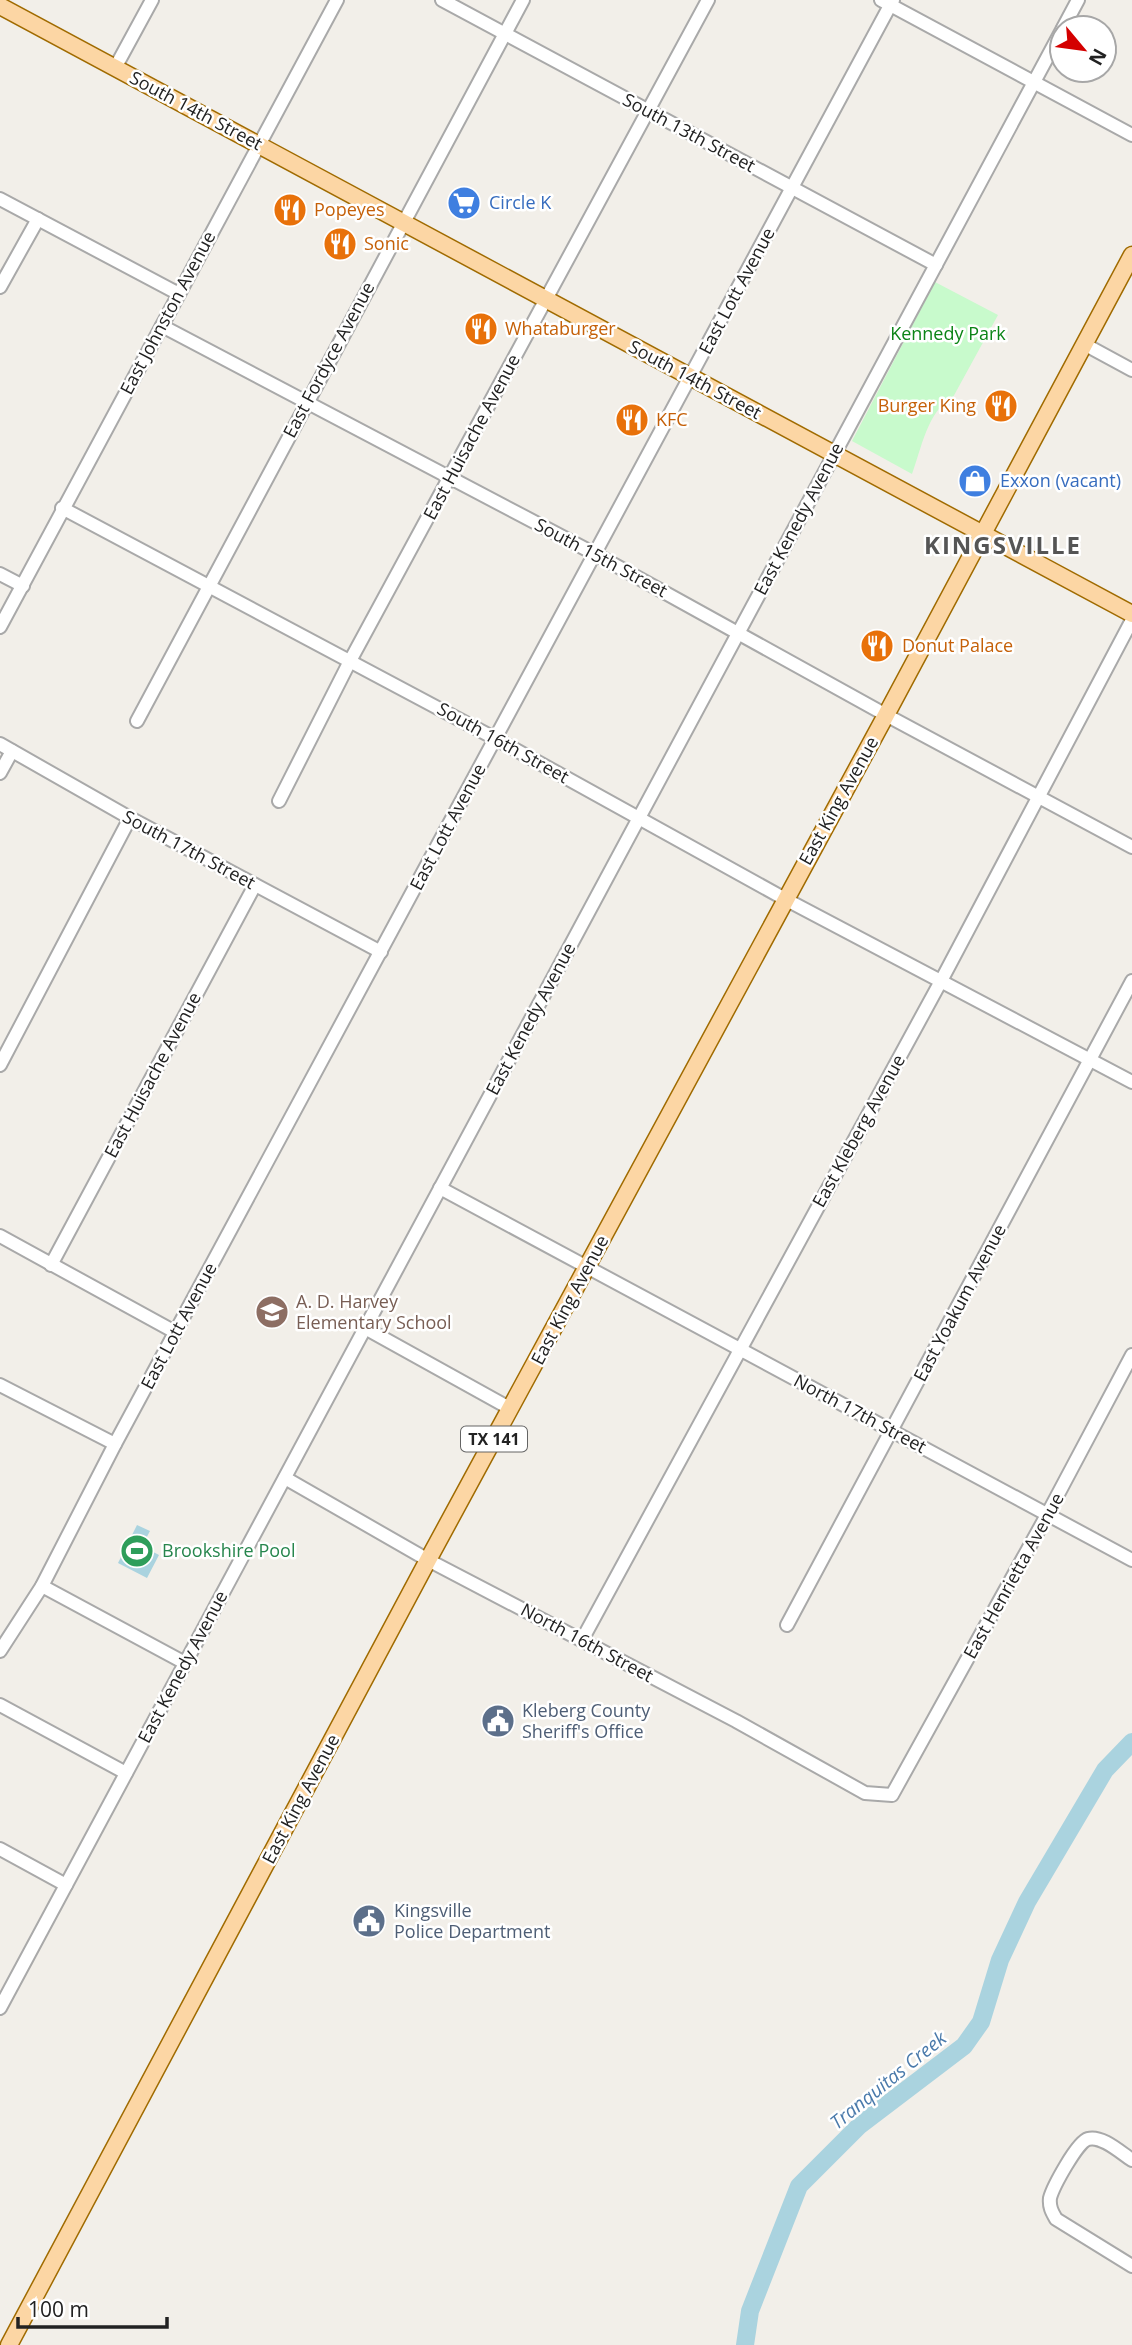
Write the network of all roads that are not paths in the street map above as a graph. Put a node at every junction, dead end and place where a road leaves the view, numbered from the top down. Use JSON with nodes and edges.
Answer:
{"nodes":[{"id":1,"x":152,"y":0,"type":"edge"},
{"id":2,"x":337,"y":0,"type":"edge"},
{"id":3,"x":442,"y":0,"type":"edge"},
{"id":4,"x":523,"y":0,"type":"edge"},
{"id":5,"x":708,"y":0,"type":"edge"},
{"id":6,"x":888,"y":2,"type":"edge"},
{"id":7,"x":0,"y":6,"type":"edge"},
{"id":8,"x":505,"y":33,"type":"junction"},
{"id":9,"x":1048,"y":56,"type":"edge"},
{"id":10,"x":115,"y":68,"type":"junction"},
{"id":11,"x":1034,"y":81,"type":"junction"},
{"id":12,"x":648,"y":111,"type":"junction"},
{"id":13,"x":1132,"y":135,"type":"edge"},
{"id":14,"x":259,"y":145,"type":"junction"},
{"id":15,"x":793,"y":188,"type":"junction"},
{"id":16,"x":0,"y":199,"type":"edge"},
{"id":17,"x":38,"y":219,"type":"junction"},
{"id":18,"x":403,"y":223,"type":"junction"},
{"id":19,"x":1132,"y":255,"type":"edge"},
{"id":20,"x":936,"y":265,"type":"junction"},
{"id":21,"x":0,"y":287,"type":"edge"},
{"id":22,"x":179,"y":293,"type":"junction"},
{"id":23,"x":546,"y":299,"type":"junction"},
{"id":24,"x":162,"y":326,"type":"junction"},
{"id":25,"x":1084,"y":344,"type":"junction"},
{"id":26,"x":1132,"y":370,"type":"edge"},
{"id":27,"x":691,"y":377,"type":"junction"},
{"id":28,"x":307,"y":401,"type":"junction"},
{"id":29,"x":834,"y":454,"type":"junction"},
{"id":30,"x":449,"y":478,"type":"junction"},
{"id":31,"x":62,"y":508,"type":"junction"},
{"id":32,"x":982,"y":534,"type":"junction"},
{"id":33,"x":595,"y":554,"type":"junction"},
{"id":34,"x":0,"y":573,"type":"edge"},
{"id":35,"x":23,"y":586,"type":"junction"},
{"id":36,"x":208,"y":586,"type":"junction"},
{"id":37,"x":1132,"y":614,"type":"edge"},
{"id":38,"x":1132,"y":620,"type":"edge"},
{"id":39,"x":0,"y":627,"type":"edge"},
{"id":40,"x":738,"y":633,"type":"junction"},
{"id":41,"x":350,"y":661,"type":"junction"},
{"id":42,"x":886,"y":715,"type":"junction"},
{"id":43,"x":137,"y":721,"type":"dead end"},
{"id":44,"x":496,"y":739,"type":"junction"},
{"id":45,"x":0,"y":744,"type":"edge"},
{"id":46,"x":12,"y":751,"type":"junction"},
{"id":47,"x":0,"y":773,"type":"edge"},
{"id":48,"x":1038,"y":795,"type":"junction"},
{"id":49,"x":279,"y":801,"type":"dead end"},
{"id":50,"x":130,"y":818,"type":"junction"},
{"id":51,"x":639,"y":818,"type":"junction"},
{"id":52,"x":1132,"y":847,"type":"edge"},
{"id":53,"x":255,"y":885,"type":"junction"},
{"id":54,"x":785,"y":899,"type":"junction"},
{"id":55,"x":381,"y":952,"type":"junction"},
{"id":56,"x":941,"y":981,"type":"junction"},
{"id":57,"x":1132,"y":981,"type":"edge"},
{"id":58,"x":1090,"y":1060,"type":"junction"},
{"id":59,"x":0,"y":1065,"type":"edge"},
{"id":60,"x":1132,"y":1082,"type":"edge"},
{"id":61,"x":440,"y":1188,"type":"junction"},
{"id":62,"x":0,"y":1236,"type":"edge"},
{"id":63,"x":51,"y":1265,"type":"junction"},
{"id":64,"x":587,"y":1267,"type":"junction"},
{"id":65,"x":365,"y":1328,"type":"junction"},
{"id":66,"x":175,"y":1332,"type":"junction"},
{"id":67,"x":739,"y":1350,"type":"junction"},
{"id":68,"x":1132,"y":1355,"type":"edge"},
{"id":69,"x":1,"y":1387,"type":"edge"},
{"id":70,"x":511,"y":1409,"type":"junction"},
{"id":71,"x":892,"y":1431,"type":"junction"},
{"id":72,"x":115,"y":1444,"type":"junction"},
{"id":73,"x":285,"y":1478,"type":"junction"},
{"id":74,"x":1048,"y":1515,"type":"junction"},
{"id":75,"x":428,"y":1560,"type":"junction"},
{"id":76,"x":1132,"y":1560,"type":"edge"},
{"id":77,"x":42,"y":1586,"type":"junction"},
{"id":78,"x":787,"y":1625,"type":"dead end"},
{"id":79,"x":583,"y":1640,"type":"junction"},
{"id":80,"x":0,"y":1651,"type":"edge"},
{"id":81,"x":185,"y":1663,"type":"junction"},
{"id":82,"x":0,"y":1705,"type":"edge"},
{"id":83,"x":126,"y":1773,"type":"junction"},
{"id":84,"x":892,"y":1795,"type":"joint"},
{"id":85,"x":0,"y":1849,"type":"edge"},
{"id":86,"x":66,"y":1885,"type":"junction"},
{"id":87,"x":4,"y":1990,"type":"edge"},
{"id":88,"x":0,"y":2008,"type":"edge"},
{"id":89,"x":1132,"y":2160,"type":"edge"},
{"id":90,"x":1132,"y":2266,"type":"edge"},
{"id":91,"x":9,"y":2345,"type":"edge"}],
"edges":[{"from":1,"to":10,"type":"street"},
{"from":2,"to":14,"type":"street","name":"East Johnston Avenue"},
{"from":3,"to":8,"type":"street","name":"South 13th Street"},
{"from":4,"to":8,"type":"street","name":"East Fordyce Avenue"},
{"from":5,"to":12,"type":"street","name":"East Huisache Avenue"},
{"from":6,"to":11,"type":"street"},
{"from":6,"to":15,"type":"street","name":"East Lott Avenue"},
{"from":7,"to":10,"type":"main road","name":"South 14th Street"},
{"from":8,"to":12,"type":"street","name":"South 13th Street"},
{"from":8,"to":18,"type":"street","name":"East Fordyce Avenue"},
{"from":9,"to":11,"type":"street","name":"East Kenedy Avenue"},
{"from":10,"to":14,"type":"main road","name":"South 14th Street"},
{"from":11,"to":13,"type":"street"},
{"from":11,"to":20,"type":"street","name":"East Kenedy Avenue"},
{"from":12,"to":15,"type":"street","name":"South 13th Street"},
{"from":12,"to":23,"type":"street","name":"East Huisache Avenue"},
{"from":14,"to":18,"type":"main road","name":"South 14th Street"},
{"from":14,"to":22,"type":"street","name":"East Johnston Avenue"},
{"from":15,"to":20,"type":"street","name":"South 13th Street"},
{"from":15,"to":27,"type":"street","name":"East Lott Avenue"},
{"from":16,"to":17,"type":"street"},
{"from":17,"to":21,"type":"street"},
{"from":17,"to":22,"type":"street"},
{"from":18,"to":23,"type":"main road","name":"South 14th Street"},
{"from":18,"to":28,"type":"street","name":"East Fordyce Avenue"},
{"from":19,"to":25,"type":"main road","name":"East King Avenue","number":"TX 141"},
{"from":20,"to":29,"type":"street","name":"East Kenedy Avenue"},
{"from":22,"to":24,"type":"street","name":"East Johnston Avenue"},
{"from":23,"to":27,"type":"main road","name":"South 14th Street"},
{"from":23,"to":30,"type":"street","name":"East Huisache Avenue"},
{"from":24,"to":28,"type":"street","name":"South 15th Street"},
{"from":24,"to":31,"type":"street","name":"East Johnston Avenue"},
{"from":25,"to":26,"type":"street"},
{"from":25,"to":32,"type":"main road","name":"East King Avenue","number":"TX 141"},
{"from":27,"to":29,"type":"main road","name":"South 14th Street"},
{"from":27,"to":33,"type":"street","name":"East Lott Avenue"},
{"from":28,"to":30,"type":"street","name":"South 15th Street"},
{"from":28,"to":36,"type":"street","name":"East Fordyce Avenue"},
{"from":29,"to":32,"type":"main road","name":"South 14th Street"},
{"from":29,"to":40,"type":"street","name":"East Kenedy Avenue"},
{"from":30,"to":33,"type":"street","name":"South 15th Street"},
{"from":30,"to":41,"type":"street","name":"East Huisache Avenue"},
{"from":31,"to":35,"type":"street","name":"East Johnston Avenue"},
{"from":31,"to":36,"type":"street","name":"South 16th Street"},
{"from":32,"to":37,"type":"main road","name":"South 14th Street"},
{"from":32,"to":42,"type":"main road","name":"East King Avenue","number":"TX 141"},
{"from":33,"to":40,"type":"street","name":"South 15th Street"},
{"from":33,"to":44,"type":"street","name":"East Lott Avenue"},
{"from":34,"to":35,"type":"street"},
{"from":35,"to":39,"type":"street","name":"East Johnston Avenue"},
{"from":36,"to":41,"type":"street","name":"South 16th Street"},
{"from":36,"to":43,"type":"street","name":"East Fordyce Avenue"},
{"from":38,"to":48,"type":"street","name":"East Kleberg Avenue"},
{"from":40,"to":42,"type":"street","name":"South 15th Street"},
{"from":40,"to":51,"type":"street","name":"East Kenedy Avenue"},
{"from":41,"to":44,"type":"street","name":"South 16th Street"},
{"from":41,"to":49,"type":"street","name":"East Huisache Avenue"},
{"from":42,"to":48,"type":"street","name":"South 15th Street"},
{"from":42,"to":54,"type":"main road","name":"East King Avenue","number":"TX 141"},
{"from":44,"to":51,"type":"street","name":"South 16th Street"},
{"from":44,"to":55,"type":"street","name":"East Lott Avenue"},
{"from":45,"to":46,"type":"street","name":"South 17th Street"},
{"from":46,"to":47,"type":"street"},
{"from":46,"to":50,"type":"street","name":"South 17th Street"},
{"from":48,"to":52,"type":"street","name":"South 15th Street"},
{"from":48,"to":56,"type":"street","name":"East Kleberg Avenue"},
{"from":50,"to":53,"type":"street","name":"South 17th Street"},
{"from":50,"to":59,"type":"street"},
{"from":51,"to":54,"type":"street","name":"South 16th Street"},
{"from":51,"to":61,"type":"street","name":"East Kenedy Avenue"},
{"from":53,"to":55,"type":"street","name":"South 17th Street"},
{"from":53,"to":63,"type":"street","name":"East Huisache Avenue"},
{"from":54,"to":56,"type":"street","name":"South 16th Street"},
{"from":54,"to":64,"type":"main road","name":"East King Avenue","number":"TX 141"},
{"from":55,"to":66,"type":"street","name":"East Lott Avenue"},
{"from":56,"to":58,"type":"street"},
{"from":56,"to":67,"type":"street","name":"East Kleberg Avenue"},
{"from":57,"to":58,"type":"street","name":"East Yoakum Avenue"},
{"from":58,"to":60,"type":"street"},
{"from":58,"to":71,"type":"street","name":"East Yoakum Avenue"},
{"from":61,"to":64,"type":"street"},
{"from":61,"to":65,"type":"street","name":"East Kenedy Avenue"},
{"from":62,"to":63,"type":"street"},
{"from":63,"to":66,"type":"street"},
{"from":64,"to":67,"type":"street","name":"North 17th Street"},
{"from":64,"to":70,"type":"main road","name":"East King Avenue","number":"TX 141"},
{"from":65,"to":70,"type":"street"},
{"from":65,"to":73,"type":"street","name":"East Kenedy Avenue"},
{"from":66,"to":72,"type":"street","name":"East Lott Avenue"},
{"from":67,"to":71,"type":"street","name":"North 17th Street"},
{"from":67,"to":79,"type":"street","name":"East Kleberg Avenue"},
{"from":68,"to":74,"type":"street","name":"East Henrietta Avenue"},
{"from":69,"to":72,"type":"street"},
{"from":70,"to":75,"type":"main road","name":"East King Avenue","number":"TX 141"},
{"from":71,"to":74,"type":"street","name":"North 17th Street"},
{"from":71,"to":78,"type":"street","name":"East Yoakum Avenue"},
{"from":72,"to":77,"type":"street","name":"East Lott Avenue"},
{"from":73,"to":75,"type":"street","name":"North 16th Street"},
{"from":73,"to":81,"type":"street","name":"East Kenedy Avenue"},
{"from":74,"to":76,"type":"street","name":"North 17th Street"},
{"from":74,"to":84,"type":"street","name":"East Henrietta Avenue"},
{"from":75,"to":79,"type":"street","name":"North 16th Street"},
{"from":75,"to":91,"type":"main road","name":"East King Avenue","number":"TX 141"},
{"from":77,"to":80,"type":"street","name":"East Lott Avenue"},
{"from":77,"to":81,"type":"street"},
{"from":79,"to":84,"type":"street","name":"North 16th Street"},
{"from":81,"to":83,"type":"street","name":"East Kenedy Avenue"},
{"from":82,"to":83,"type":"street"},
{"from":83,"to":86,"type":"street","name":"East Kenedy Avenue"},
{"from":85,"to":86,"type":"street"},
{"from":86,"to":87,"type":"street","name":"East Kenedy Avenue"},
{"from":87,"to":88,"type":"street","name":"East Kenedy Avenue"},
{"from":89,"to":90,"type":"street"}]}
